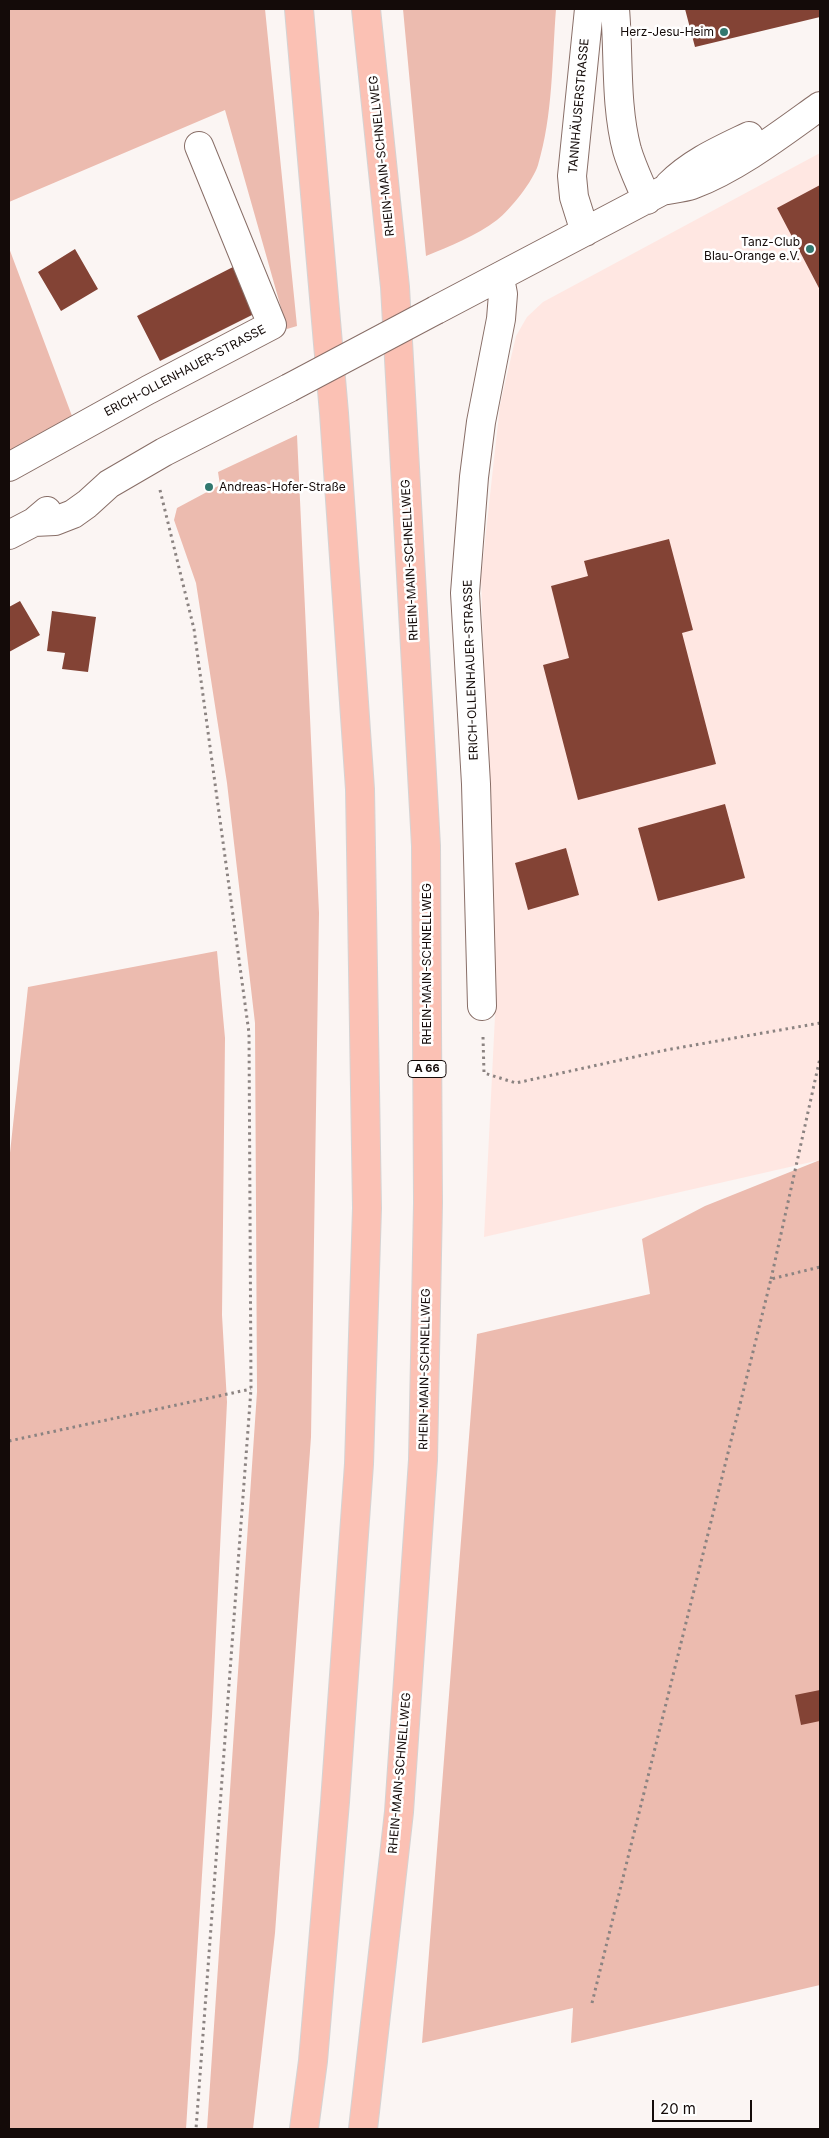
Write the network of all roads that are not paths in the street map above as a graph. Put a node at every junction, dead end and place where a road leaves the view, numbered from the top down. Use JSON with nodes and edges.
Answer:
{"nodes":[{"id":1,"x":300,"y":9,"type":"edge"},
{"id":2,"x":366,"y":9,"type":"edge"},
{"id":3,"x":589,"y":9,"type":"edge"},
{"id":4,"x":615,"y":9,"type":"edge"},
{"id":5,"x":820,"y":105,"type":"edge"},
{"id":6,"x":199,"y":146,"type":"dead end"},
{"id":7,"x":654,"y":196,"type":"junction"},
{"id":8,"x":584,"y":232,"type":"junction"},
{"id":9,"x":500,"y":278,"type":"junction"},
{"id":10,"x":9,"y":468,"type":"edge"},
{"id":11,"x":17,"y":526,"type":"edge"},
{"id":12,"x":482,"y":1006,"type":"road end"},
{"id":13,"x":304,"y":2129,"type":"edge"},
{"id":14,"x":363,"y":2129,"type":"edge"}],
"edges":[{"from":1,"to":13,"type":"highway"},
{"from":2,"to":14,"type":"highway","name":"RHEIN-MAIN-SCHNELLWEG","number":"A 66"},
{"from":3,"to":8,"type":"street","name":"TANNHÄUSERSTRASSE"},
{"from":4,"to":7,"type":"street"},
{"from":5,"to":7,"type":"street"},
{"from":6,"to":10,"type":"street","name":"ERICH-OLLENHAUER-STRASSE"},
{"from":7,"to":8,"type":"street"},
{"from":8,"to":9,"type":"street"},
{"from":9,"to":11,"type":"street","bridge":true},
{"from":9,"to":12,"type":"street","name":"ERICH-OLLENHAUER-STRASSE"}]}
